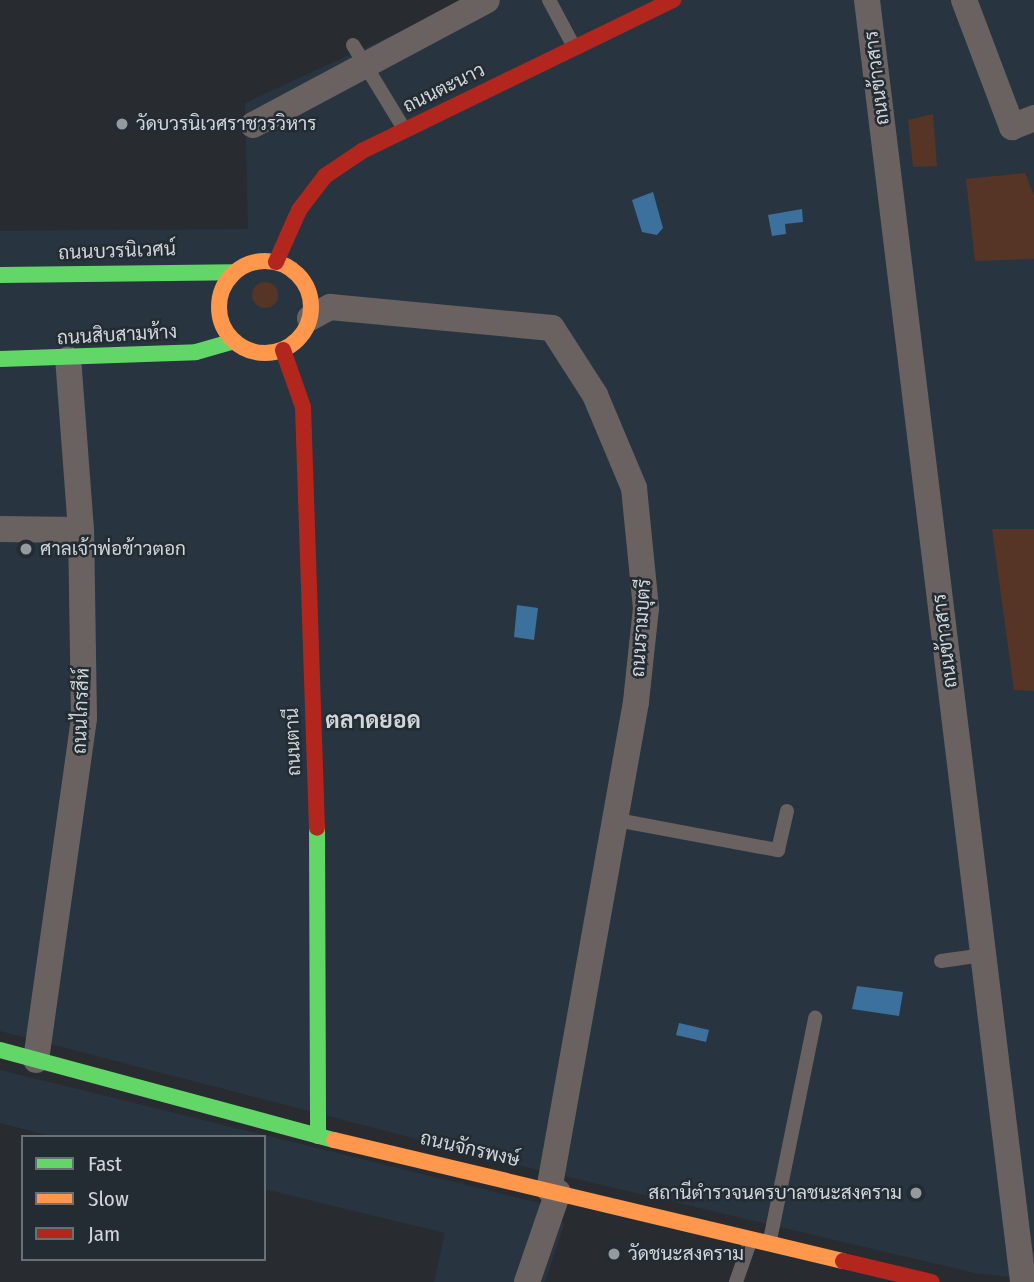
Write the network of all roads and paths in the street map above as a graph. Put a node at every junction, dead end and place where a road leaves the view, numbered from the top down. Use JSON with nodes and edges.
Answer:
{"nodes":[{"id":1,"x":487,"y":0,"type":"edge"},
{"id":2,"x":549,"y":0,"type":"edge"},
{"id":3,"x":673,"y":0,"type":"edge"},
{"id":4,"x":867,"y":0,"type":"edge"},
{"id":5,"x":964,"y":0,"type":"edge"},
{"id":6,"x":574,"y":48,"type":"junction"},
{"id":7,"x":360,"y":52,"type":"junction"},
{"id":8,"x":1023,"y":123,"type":"edge"},
{"id":9,"x":253,"y":125,"type":"dead end"},
{"id":10,"x":405,"y":130,"type":"junction"},
{"id":11,"x":276,"y":262,"type":"junction"},
{"id":12,"x":234,"y":272,"type":"junction"},
{"id":13,"x":0,"y":275,"type":"edge"},
{"id":14,"x":310,"y":318,"type":"junction"},
{"id":15,"x":234,"y":341,"type":"junction"},
{"id":16,"x":283,"y":350,"type":"junction"},
{"id":17,"x":0,"y":359,"type":"edge"},
{"id":18,"x":68,"y":359,"type":"junction"},
{"id":19,"x":0,"y":529,"type":"edge"},
{"id":20,"x":81,"y":530,"type":"junction"},
{"id":21,"x":787,"y":811,"type":"dead end"},
{"id":22,"x":617,"y":820,"type":"junction"},
{"id":23,"x":983,"y":954,"type":"junction"},
{"id":24,"x":941,"y":961,"type":"dead end"},
{"id":25,"x":815,"y":1018,"type":"dead end"},
{"id":26,"x":0,"y":1050,"type":"edge"},
{"id":27,"x":36,"y":1060,"type":"junction"},
{"id":28,"x":318,"y":1136,"type":"junction"},
{"id":29,"x":554,"y":1190,"type":"junction"},
{"id":30,"x":751,"y":1241,"type":"junction"},
{"id":31,"x":769,"y":1245,"type":"junction"},
{"id":32,"x":527,"y":1282,"type":"edge"},
{"id":33,"x":736,"y":1282,"type":"edge"},
{"id":34,"x":932,"y":1282,"type":"edge"},
{"id":35,"x":1023,"y":1282,"type":"edge"}],
"edges":[{"from":1,"to":7,"type":"street"},
{"from":2,"to":6,"type":"lane"},
{"from":3,"to":6,"type":"street","name":"ถนนตะนาว"},
{"from":4,"to":23,"type":"street","name":"ถนนข้าวสาร"},
{"from":5,"to":8,"type":"street"},
{"from":6,"to":10,"type":"street","name":"ถนนตะนาว"},
{"from":7,"to":9,"type":"street"},
{"from":7,"to":10,"type":"lane"},
{"from":10,"to":11,"type":"street","name":"ถนนตะนาว"},
{"from":11,"to":12,"type":"street"},
{"from":11,"to":14,"type":"street"},
{"from":12,"to":13,"type":"street","name":"ถนนบวรนิเวศน์"},
{"from":12,"to":15,"type":"street"},
{"from":14,"to":16,"type":"street"},
{"from":14,"to":22,"type":"street","name":"ถนนรามบุตรี"},
{"from":15,"to":16,"type":"street"},
{"from":15,"to":18,"type":"street","name":"ถนนสิบสามห้าง"},
{"from":16,"to":28,"type":"street","name":"ถนนตานี"},
{"from":17,"to":18,"type":"street","name":"ถนนสิบสามห้าง"},
{"from":18,"to":20,"type":"street","name":"ถนนไกรสีห์"},
{"from":19,"to":20,"type":"street"},
{"from":20,"to":27,"type":"street","name":"ถนนไกรสีห์"},
{"from":21,"to":22,"type":"lane"},
{"from":22,"to":29,"type":"street","name":"ถนนรามบุตรี"},
{"from":23,"to":24,"type":"lane"},
{"from":23,"to":35,"type":"street","name":"ถนนข้าวสาร"},
{"from":25,"to":31,"type":"lane"},
{"from":26,"to":27,"type":"street","name":"ถนนจักรพงษ์"},
{"from":27,"to":28,"type":"street","name":"ถนนจักรพงษ์"},
{"from":28,"to":29,"type":"street","name":"ถนนจักรพงษ์"},
{"from":29,"to":30,"type":"street","name":"ถนนจักรพงษ์"},
{"from":29,"to":32,"type":"street","name":"ถนนรามบุตรี"},
{"from":30,"to":31,"type":"street","name":"ถนนจักรพงษ์"},
{"from":30,"to":33,"type":"lane"},
{"from":31,"to":34,"type":"street","name":"ถนนจักรพงษ์"}]}
